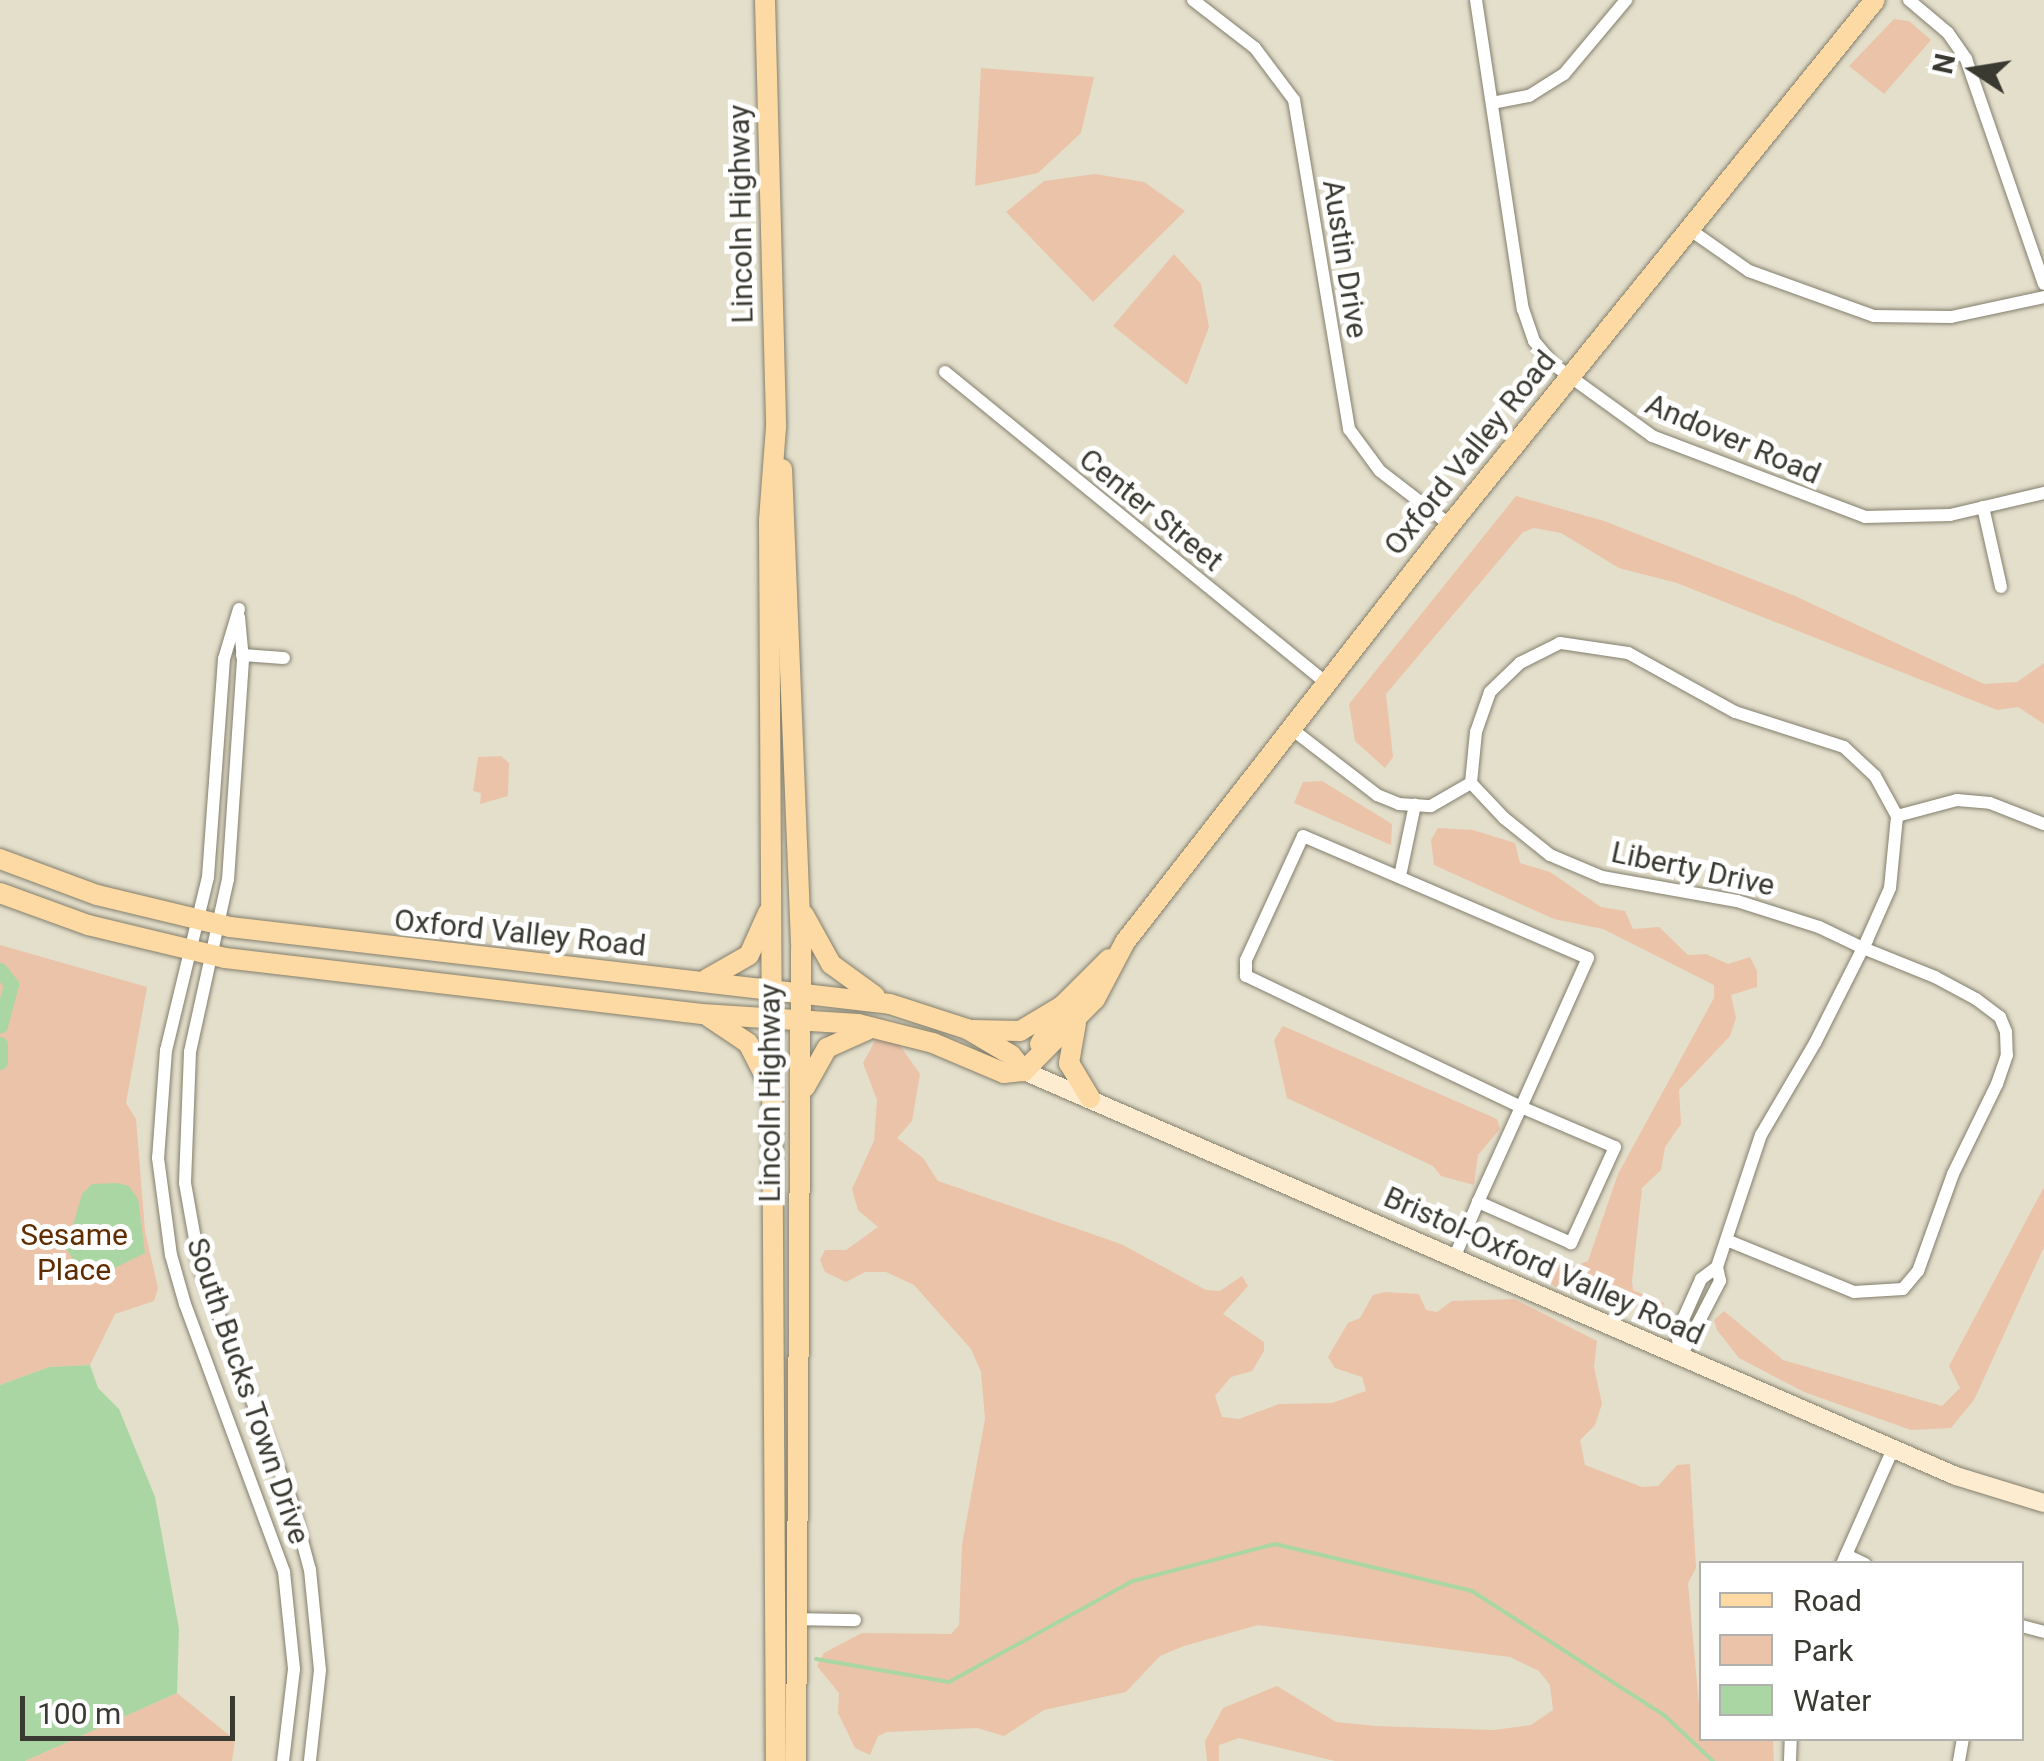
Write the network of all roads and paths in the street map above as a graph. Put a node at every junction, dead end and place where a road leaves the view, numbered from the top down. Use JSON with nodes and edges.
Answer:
{"nodes":[{"id":1,"x":765,"y":0,"type":"edge"},
{"id":2,"x":1193,"y":0,"type":"edge"},
{"id":3,"x":1476,"y":0,"type":"edge"},
{"id":4,"x":1626,"y":0,"type":"edge"},
{"id":5,"x":1875,"y":0,"type":"edge"},
{"id":6,"x":1908,"y":0,"type":"edge"},
{"id":7,"x":1492,"y":103,"type":"junction"},
{"id":8,"x":1689,"y":228,"type":"junction"},
{"id":9,"x":2044,"y":284,"type":"edge"},
{"id":10,"x":2044,"y":297,"type":"edge"},
{"id":11,"x":945,"y":372,"type":"dead end"},
{"id":12,"x":1568,"y":377,"type":"junction"},
{"id":13,"x":776,"y":427,"type":"junction"},
{"id":14,"x":2044,"y":492,"type":"edge"},
{"id":15,"x":1983,"y":507,"type":"junction"},
{"id":16,"x":1450,"y":526,"type":"junction"},
{"id":17,"x":2000,"y":587,"type":"dead end"},
{"id":18,"x":242,"y":656,"type":"junction"},
{"id":19,"x":284,"y":658,"type":"dead end"},
{"id":20,"x":1328,"y":684,"type":"junction"},
{"id":21,"x":1293,"y":730,"type":"junction"},
{"id":22,"x":1471,"y":783,"type":"junction"},
{"id":23,"x":1416,"y":805,"type":"junction"},
{"id":24,"x":1897,"y":816,"type":"junction"},
{"id":25,"x":2044,"y":824,"type":"edge"},
{"id":26,"x":0,"y":859,"type":"edge"},
{"id":27,"x":1400,"y":876,"type":"junction"},
{"id":28,"x":774,"y":886,"type":"junction"},
{"id":29,"x":0,"y":893,"type":"edge"},
{"id":30,"x":801,"y":908,"type":"junction"},
{"id":31,"x":194,"y":920,"type":"junction"},
{"id":32,"x":217,"y":925,"type":"junction"},
{"id":33,"x":1863,"y":948,"type":"junction"},
{"id":34,"x":186,"y":951,"type":"junction"},
{"id":35,"x":211,"y":956,"type":"junction"},
{"id":36,"x":699,"y":982,"type":"junction"},
{"id":37,"x":775,"y":990,"type":"junction"},
{"id":38,"x":801,"y":993,"type":"junction"},
{"id":39,"x":890,"y":1004,"type":"junction"},
{"id":40,"x":702,"y":1014,"type":"junction"},
{"id":41,"x":1070,"y":1014,"type":"junction"},
{"id":42,"x":774,"y":1017,"type":"junction"},
{"id":43,"x":801,"y":1019,"type":"junction"},
{"id":44,"x":884,"y":1029,"type":"junction"},
{"id":45,"x":967,"y":1029,"type":"junction"},
{"id":46,"x":1024,"y":1072,"type":"junction"},
{"id":47,"x":774,"y":1098,"type":"junction"},
{"id":48,"x":800,"y":1098,"type":"junction"},
{"id":49,"x":1090,"y":1098,"type":"junction"},
{"id":50,"x":1521,"y":1107,"type":"junction"},
{"id":51,"x":1478,"y":1202,"type":"junction"},
{"id":52,"x":1729,"y":1240,"type":"junction"},
{"id":53,"x":1454,"y":1256,"type":"junction"},
{"id":54,"x":1681,"y":1356,"type":"junction"},
{"id":55,"x":1893,"y":1449,"type":"junction"},
{"id":56,"x":2044,"y":1503,"type":"edge"},
{"id":57,"x":1844,"y":1559,"type":"edge"},
{"id":58,"x":795,"y":1619,"type":"junction"},
{"id":59,"x":855,"y":1620,"type":"dead end"},
{"id":60,"x":785,"y":1659,"type":"junction"},
{"id":61,"x":283,"y":1761,"type":"edge"},
{"id":62,"x":310,"y":1761,"type":"edge"},
{"id":63,"x":762,"y":1761,"type":"edge"},
{"id":64,"x":776,"y":1761,"type":"edge"},
{"id":65,"x":796,"y":1761,"type":"edge"}],
"edges":[{"from":1,"to":13,"type":"main road","name":"Lincoln Highway"},
{"from":2,"to":16,"type":"street","name":"Austin Drive"},
{"from":3,"to":7,"type":"street","name":"Andover Road"},
{"from":4,"to":7,"type":"street"},
{"from":5,"to":8,"type":"main road","name":"Oxford Valley Road"},
{"from":6,"to":9,"type":"street"},
{"from":7,"to":12,"type":"street","name":"Andover Road"},
{"from":8,"to":10,"type":"street"},
{"from":8,"to":12,"type":"main road","name":"Oxford Valley Road"},
{"from":11,"to":20,"type":"street","name":"Center Street"},
{"from":12,"to":15,"type":"street","name":"Andover Road"},
{"from":12,"to":16,"type":"main road","name":"Oxford Valley Road"},
{"from":13,"to":28,"type":"main road","name":"Lincoln Highway"},
{"from":13,"to":30,"type":"main road","name":"Lincoln Highway"},
{"from":14,"to":15,"type":"street","name":"Andover Road"},
{"from":15,"to":17,"type":"street"},
{"from":16,"to":20,"type":"main road","name":"Oxford Valley Road"},
{"from":18,"to":19,"type":"street"},
{"from":18,"to":31,"type":"street","name":"South Bucks Town Drive"},
{"from":18,"to":32,"type":"street","name":"South Bucks Town Drive"},
{"from":20,"to":21,"type":"main road","name":"Oxford Valley Road"},
{"from":21,"to":23,"type":"street"},
{"from":21,"to":41,"type":"main road","name":"Oxford Valley Road"},
{"from":22,"to":23,"type":"street"},
{"from":22,"to":24,"type":"street"},
{"from":22,"to":33,"type":"street","name":"Liberty Drive"},
{"from":23,"to":27,"type":"street"},
{"from":24,"to":25,"type":"street"},
{"from":24,"to":33,"type":"street"},
{"from":26,"to":31,"type":"main road","name":"Oxford Valley Road"},
{"from":27,"to":50,"type":"street"},
{"from":27,"to":50,"type":"street"},
{"from":28,"to":36,"type":"main road"},
{"from":28,"to":37,"type":"main road","name":"Lincoln Highway"},
{"from":29,"to":34,"type":"main road","name":"Oxford Valley Road"},
{"from":30,"to":38,"type":"main road","name":"Lincoln Highway"},
{"from":30,"to":39,"type":"main road"},
{"from":31,"to":32,"type":"main road","name":"Oxford Valley Road"},
{"from":31,"to":34,"type":"street","name":"South Bucks Town Drive"},
{"from":32,"to":35,"type":"street","name":"South Bucks Town Drive"},
{"from":32,"to":36,"type":"main road","name":"Oxford Valley Road"},
{"from":33,"to":52,"type":"street"},
{"from":33,"to":52,"type":"street","name":"Liberty Drive"},
{"from":34,"to":35,"type":"main road","name":"Oxford Valley Road"},
{"from":34,"to":61,"type":"street","name":"South Bucks Town Drive"},
{"from":35,"to":40,"type":"main road","name":"Oxford Valley Road"},
{"from":35,"to":62,"type":"street","name":"South Bucks Town Drive"},
{"from":36,"to":37,"type":"main road","name":"Oxford Valley Road"},
{"from":37,"to":38,"type":"main road","name":"Oxford Valley Road"},
{"from":37,"to":42,"type":"main road","name":"Lincoln Highway"},
{"from":38,"to":39,"type":"main road","name":"Oxford Valley Road"},
{"from":38,"to":43,"type":"main road","name":"Lincoln Highway"},
{"from":39,"to":45,"type":"main road","name":"Oxford Valley Road"},
{"from":40,"to":42,"type":"main road","name":"Oxford Valley Road"},
{"from":40,"to":47,"type":"main road"},
{"from":41,"to":45,"type":"main road"},
{"from":41,"to":46,"type":"main road","name":"Oxford Valley Road"},
{"from":41,"to":49,"type":"main road"},
{"from":42,"to":43,"type":"main road","name":"Oxford Valley Road"},
{"from":42,"to":47,"type":"main road","name":"Lincoln Highway"},
{"from":43,"to":44,"type":"main road","name":"Oxford Valley Road"},
{"from":43,"to":48,"type":"main road","name":"Lincoln Highway"},
{"from":44,"to":46,"type":"main road","name":"Oxford Valley Road"},
{"from":44,"to":48,"type":"main road"},
{"from":45,"to":46,"type":"main road","name":"Oxford Valley Road"},
{"from":46,"to":49,"type":"main road","name":"Bristol-Oxford Valley Road"},
{"from":47,"to":60,"type":"main road","name":"Lincoln Highway"},
{"from":48,"to":58,"type":"main road","name":"Lincoln Highway"},
{"from":49,"to":53,"type":"main road","name":"Bristol-Oxford Valley Road"},
{"from":50,"to":51,"type":"street"},
{"from":50,"to":51,"type":"street"},
{"from":51,"to":53,"type":"street"},
{"from":52,"to":54,"type":"street"},
{"from":53,"to":54,"type":"main road","name":"Bristol-Oxford Valley Road"},
{"from":54,"to":55,"type":"main road","name":"Bristol-Oxford Valley Road"},
{"from":55,"to":56,"type":"main road","name":"Bristol-Oxford Valley Road"},
{"from":55,"to":57,"type":"street"},
{"from":58,"to":59,"type":"street"},
{"from":58,"to":60,"type":"main road","name":"Lincoln Highway"},
{"from":60,"to":63,"type":"main road"},
{"from":60,"to":64,"type":"main road","name":"Lincoln Highway"},
{"from":60,"to":65,"type":"main road","name":"Lincoln Highway"}]}
